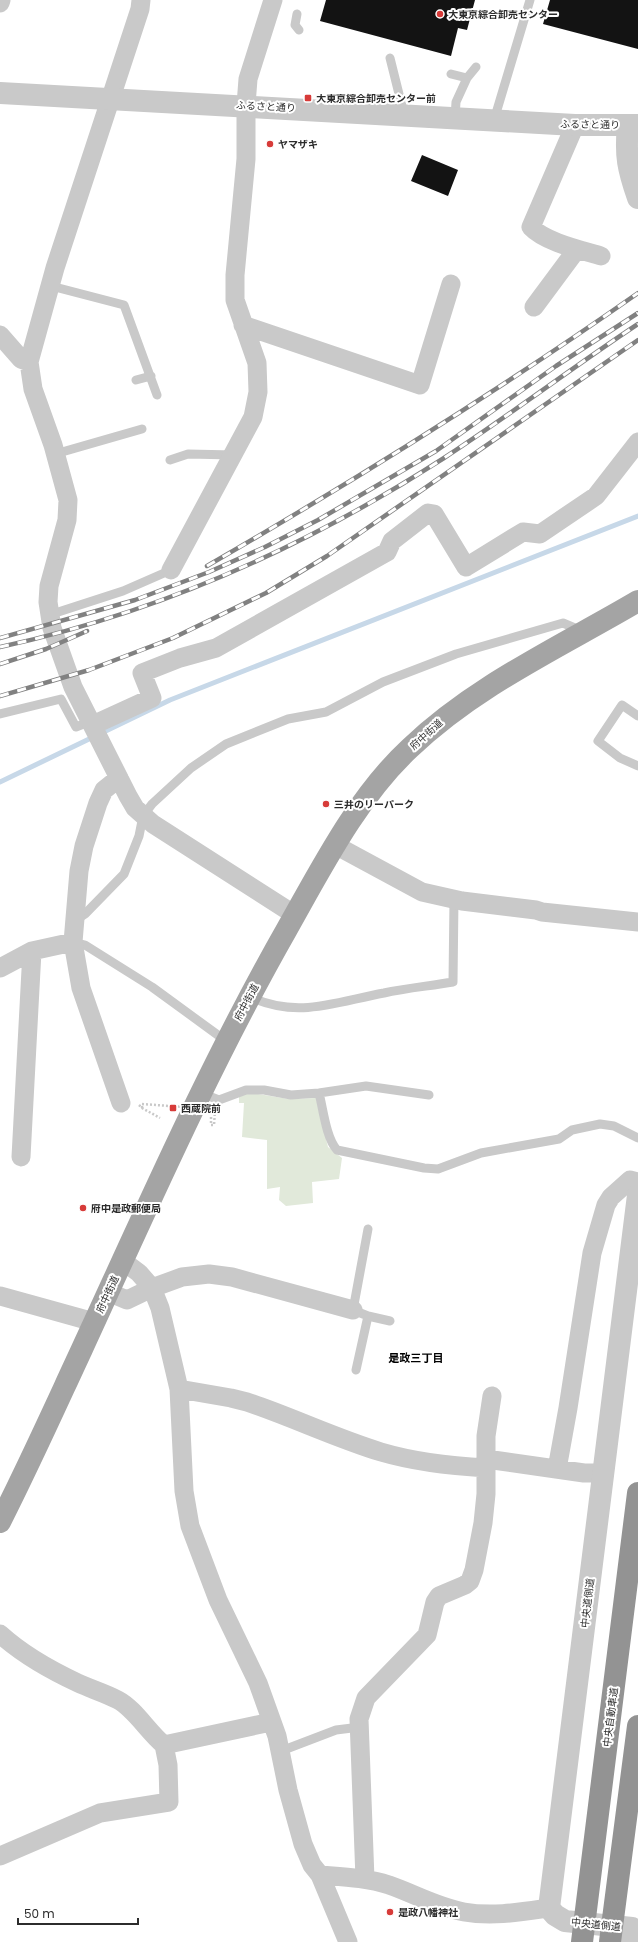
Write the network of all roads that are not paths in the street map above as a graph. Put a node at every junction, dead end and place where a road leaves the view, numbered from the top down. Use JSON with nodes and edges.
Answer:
{"nodes":[{"id":1,"x":1,"y":0,"type":"edge"},
{"id":2,"x":141,"y":0,"type":"edge"},
{"id":3,"x":273,"y":0,"type":"edge"},
{"id":4,"x":530,"y":0,"type":"edge"},
{"id":5,"x":0,"y":3,"type":"edge"},
{"id":6,"x":297,"y":14,"type":"dead end"},
{"id":7,"x":299,"y":30,"type":"dead end"},
{"id":8,"x":390,"y":58,"type":"dead end"},
{"id":9,"x":476,"y":67,"type":"dead end"},
{"id":10,"x":451,"y":74,"type":"dead end"},
{"id":11,"x":467,"y":78,"type":"junction"},
{"id":12,"x":0,"y":93,"type":"edge"},
{"id":13,"x":110,"y":98,"type":"junction"},
{"id":14,"x":246,"y":105,"type":"junction"},
{"id":15,"x":404,"y":114,"type":"junction"},
{"id":16,"x":455,"y":118,"type":"junction"},
{"id":17,"x":494,"y":120,"type":"junction"},
{"id":18,"x":575,"y":124,"type":"junction"},
{"id":19,"x":633,"y":125,"type":"edge"},
{"id":20,"x":638,"y":198,"type":"edge"},
{"id":21,"x":577,"y":249,"type":"junction"},
{"id":22,"x":601,"y":256,"type":"dead end"},
{"id":23,"x":451,"y":284,"type":"dead end"},
{"id":24,"x":51,"y":286,"type":"junction"},
{"id":25,"x":534,"y":308,"type":"dead end"},
{"id":26,"x":243,"y":325,"type":"junction"},
{"id":27,"x":0,"y":335,"type":"edge"},
{"id":28,"x":29,"y":362,"type":"junction"},
{"id":29,"x":151,"y":376,"type":"junction"},
{"id":30,"x":136,"y":380,"type":"dead end"},
{"id":31,"x":157,"y":395,"type":"dead end"},
{"id":32,"x":142,"y":429,"type":"dead end"},
{"id":33,"x":638,"y":442,"type":"edge"},
{"id":34,"x":55,"y":454,"type":"junction"},
{"id":35,"x":234,"y":455,"type":"junction"},
{"id":36,"x":170,"y":460,"type":"dead end"},
{"id":37,"x":171,"y":570,"type":"joint"},
{"id":38,"x":638,"y":601,"type":"edge"},
{"id":39,"x":49,"y":615,"type":"junction"},
{"id":40,"x":586,"y":632,"type":"junction"},
{"id":41,"x":0,"y":714,"type":"edge"},
{"id":42,"x":638,"y":716,"type":"edge"},
{"id":43,"x":95,"y":729,"type":"junction"},
{"id":44,"x":638,"y":766,"type":"edge"},
{"id":45,"x":119,"y":778,"type":"junction"},
{"id":46,"x":143,"y":816,"type":"junction"},
{"id":47,"x":335,"y":845,"type":"junction"},
{"id":48,"x":454,"y":899,"type":"junction"},
{"id":49,"x":295,"y":915,"type":"junction"},
{"id":50,"x":75,"y":921,"type":"junction"},
{"id":51,"x":638,"y":922,"type":"edge"},
{"id":52,"x":73,"y":942,"type":"junction"},
{"id":53,"x":32,"y":951,"type":"junction"},
{"id":54,"x":0,"y":968,"type":"edge"},
{"id":55,"x":248,"y":997,"type":"junction"},
{"id":56,"x":226,"y":1041,"type":"junction"},
{"id":57,"x":319,"y":1093,"type":"junction"},
{"id":58,"x":430,"y":1095,"type":"dead end"},
{"id":59,"x":208,"y":1100,"type":"junction"},
{"id":60,"x":121,"y":1103,"type":"dead end"},
{"id":61,"x":638,"y":1138,"type":"edge"},
{"id":62,"x":21,"y":1157,"type":"dead end"},
{"id":63,"x":638,"y":1182,"type":"edge"},
{"id":64,"x":638,"y":1195,"type":"edge"},
{"id":65,"x":368,"y":1229,"type":"dead end"},
{"id":66,"x":122,"y":1261,"type":"junction"},
{"id":67,"x":152,"y":1288,"type":"junction"},
{"id":68,"x":108,"y":1292,"type":"junction"},
{"id":69,"x":0,"y":1296,"type":"edge"},
{"id":70,"x":361,"y":1313,"type":"junction"},
{"id":71,"x":390,"y":1321,"type":"dead end"},
{"id":72,"x":94,"y":1322,"type":"junction"},
{"id":73,"x":356,"y":1370,"type":"dead end"},
{"id":74,"x":179,"y":1389,"type":"junction"},
{"id":75,"x":492,"y":1396,"type":"dead end"},
{"id":76,"x":486,"y":1464,"type":"junction"},
{"id":77,"x":557,"y":1469,"type":"junction"},
{"id":78,"x":604,"y":1473,"type":"junction"},
{"id":79,"x":638,"y":1492,"type":"edge"},
{"id":80,"x":0,"y":1522,"type":"edge"},
{"id":81,"x":0,"y":1634,"type":"edge"},
{"id":82,"x":271,"y":1722,"type":"junction"},
{"id":83,"x":638,"y":1726,"type":"edge"},
{"id":84,"x":360,"y":1727,"type":"junction"},
{"id":85,"x":164,"y":1745,"type":"junction"},
{"id":86,"x":281,"y":1751,"type":"junction"},
{"id":87,"x":0,"y":1856,"type":"edge"},
{"id":88,"x":320,"y":1875,"type":"junction"},
{"id":89,"x":365,"y":1879,"type":"junction"},
{"id":90,"x":549,"y":1908,"type":"junction"},
{"id":91,"x":634,"y":1933,"type":"edge"},
{"id":92,"x":348,"y":1942,"type":"edge"},
{"id":93,"x":582,"y":1942,"type":"edge"},
{"id":94,"x":610,"y":1942,"type":"edge"}],
"edges":[{"from":1,"to":5,"type":"street"},
{"from":2,"to":13,"type":"street"},
{"from":3,"to":14,"type":"street"},
{"from":4,"to":17,"type":"lane"},
{"from":6,"to":7,"type":"lane"},
{"from":8,"to":15,"type":"lane"},
{"from":9,"to":11,"type":"lane"},
{"from":10,"to":11,"type":"lane"},
{"from":11,"to":16,"type":"lane"},
{"from":12,"to":13,"type":"street","name":"ふるさと通り"},
{"from":13,"to":14,"type":"street","name":"ふるさと通り"},
{"from":13,"to":24,"type":"street"},
{"from":14,"to":15,"type":"street","name":"ふるさと通り"},
{"from":14,"to":26,"type":"street"},
{"from":15,"to":16,"type":"street","name":"ふるさと通り"},
{"from":16,"to":17,"type":"street","name":"ふるさと通り"},
{"from":17,"to":18,"type":"street","name":"ふるさと通り"},
{"from":18,"to":19,"type":"street","name":"ふるさと通り"},
{"from":18,"to":21,"type":"street"},
{"from":19,"to":20,"type":"street"},
{"from":21,"to":22,"type":"street"},
{"from":21,"to":25,"type":"street"},
{"from":23,"to":26,"type":"street"},
{"from":24,"to":28,"type":"street"},
{"from":24,"to":29,"type":"lane"},
{"from":26,"to":35,"type":"street"},
{"from":27,"to":28,"type":"street"},
{"from":28,"to":34,"type":"street"},
{"from":29,"to":30,"type":"lane"},
{"from":29,"to":31,"type":"lane"},
{"from":32,"to":34,"type":"lane"},
{"from":33,"to":43,"type":"street"},
{"from":34,"to":39,"type":"street"},
{"from":35,"to":36,"type":"lane"},
{"from":35,"to":37,"type":"street"},
{"from":37,"to":39,"type":"lane"},
{"from":38,"to":40,"type":"main road","name":"府中街道"},
{"from":39,"to":43,"type":"street"},
{"from":40,"to":46,"type":"lane"},
{"from":40,"to":47,"type":"main road","name":"府中街道"},
{"from":41,"to":43,"type":"lane"},
{"from":42,"to":44,"type":"lane"},
{"from":43,"to":45,"type":"street"},
{"from":45,"to":46,"type":"street"},
{"from":45,"to":50,"type":"street"},
{"from":46,"to":49,"type":"street"},
{"from":46,"to":50,"type":"lane"},
{"from":47,"to":48,"type":"street"},
{"from":47,"to":49,"type":"main road","name":"府中街道"},
{"from":48,"to":51,"type":"street"},
{"from":48,"to":55,"type":"lane"},
{"from":49,"to":55,"type":"main road","name":"府中街道"},
{"from":50,"to":52,"type":"street"},
{"from":52,"to":53,"type":"street"},
{"from":52,"to":56,"type":"lane"},
{"from":52,"to":60,"type":"street"},
{"from":53,"to":54,"type":"street"},
{"from":53,"to":62,"type":"street"},
{"from":55,"to":56,"type":"main road","name":"府中街道"},
{"from":56,"to":59,"type":"main road","name":"府中街道"},
{"from":57,"to":58,"type":"lane"},
{"from":57,"to":59,"type":"lane"},
{"from":57,"to":61,"type":"lane"},
{"from":59,"to":66,"type":"main road","name":"府中街道"},
{"from":63,"to":77,"type":"street"},
{"from":64,"to":78,"type":"street","name":"中央道側道"},
{"from":65,"to":70,"type":"lane"},
{"from":66,"to":67,"type":"street"},
{"from":66,"to":68,"type":"main road","name":"府中街道"},
{"from":67,"to":68,"type":"street"},
{"from":67,"to":70,"type":"street"},
{"from":67,"to":74,"type":"street"},
{"from":68,"to":72,"type":"main road","name":"府中街道"},
{"from":69,"to":72,"type":"street"},
{"from":70,"to":71,"type":"lane"},
{"from":70,"to":73,"type":"lane"},
{"from":72,"to":80,"type":"main road","name":"府中街道"},
{"from":74,"to":76,"type":"street"},
{"from":74,"to":82,"type":"street"},
{"from":75,"to":76,"type":"street"},
{"from":76,"to":77,"type":"street"},
{"from":76,"to":84,"type":"street"},
{"from":77,"to":78,"type":"street"},
{"from":78,"to":90,"type":"street","name":"中央道側道"},
{"from":79,"to":93,"type":"highway","name":"中央自動車道","bridge":true},
{"from":81,"to":85,"type":"street"},
{"from":82,"to":85,"type":"street"},
{"from":82,"to":86,"type":"street"},
{"from":83,"to":94,"type":"highway","bridge":true},
{"from":84,"to":86,"type":"lane"},
{"from":84,"to":89,"type":"street"},
{"from":85,"to":87,"type":"street"},
{"from":86,"to":88,"type":"street"},
{"from":88,"to":89,"type":"street"},
{"from":88,"to":92,"type":"street"},
{"from":89,"to":90,"type":"street"},
{"from":90,"to":91,"type":"street","name":"中央道側道"}]}
